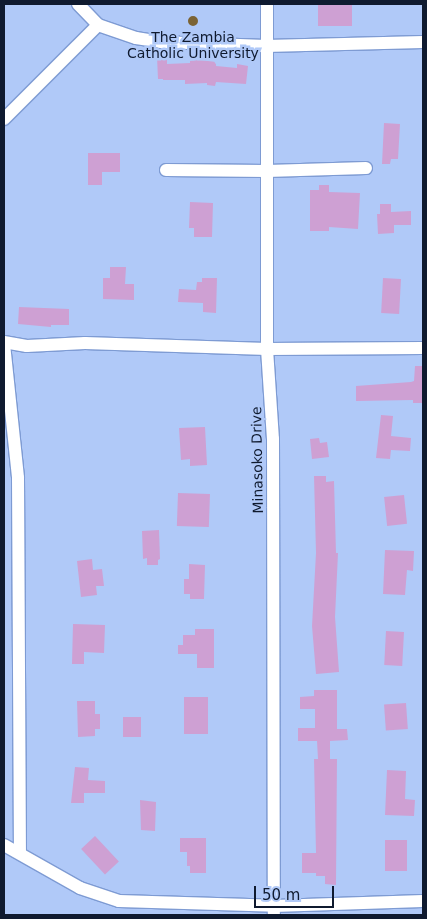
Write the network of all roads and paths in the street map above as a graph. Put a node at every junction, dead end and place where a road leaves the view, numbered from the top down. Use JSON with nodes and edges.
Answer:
{"nodes":[{"id":1,"x":78,"y":4,"type":"edge"},
{"id":2,"x":266,"y":4,"type":"edge"},
{"id":3,"x":98,"y":25,"type":"junction"},
{"id":4,"x":423,"y":42,"type":"edge"},
{"id":5,"x":266,"y":46,"type":"junction"},
{"id":6,"x":4,"y":119,"type":"edge"},
{"id":7,"x":366,"y":168,"type":"dead end"},
{"id":8,"x":166,"y":170,"type":"dead end"},
{"id":9,"x":267,"y":171,"type":"junction"},
{"id":10,"x":4,"y":343,"type":"edge"},
{"id":11,"x":423,"y":348,"type":"edge"},
{"id":12,"x":267,"y":349,"type":"junction"},
{"id":13,"x":4,"y":845,"type":"edge"},
{"id":14,"x":20,"y":853,"type":"junction"},
{"id":15,"x":423,"y":901,"type":"edge"},
{"id":16,"x":274,"y":911,"type":"edge"}],
"edges":[{"from":1,"to":3,"type":"street"},
{"from":2,"to":5,"type":"street","name":"Minasoko Drive"},
{"from":3,"to":5,"type":"street"},
{"from":3,"to":6,"type":"street"},
{"from":4,"to":5,"type":"street"},
{"from":5,"to":9,"type":"street","name":"Minasoko Drive"},
{"from":7,"to":9,"type":"street"},
{"from":8,"to":9,"type":"street"},
{"from":9,"to":12,"type":"street","name":"Minasoko Drive"},
{"from":10,"to":12,"type":"street"},
{"from":10,"to":14,"type":"street"},
{"from":11,"to":12,"type":"street"},
{"from":12,"to":16,"type":"street","name":"Minasoko Drive"},
{"from":13,"to":14,"type":"street"},
{"from":14,"to":16,"type":"street"},
{"from":15,"to":16,"type":"street"}]}
